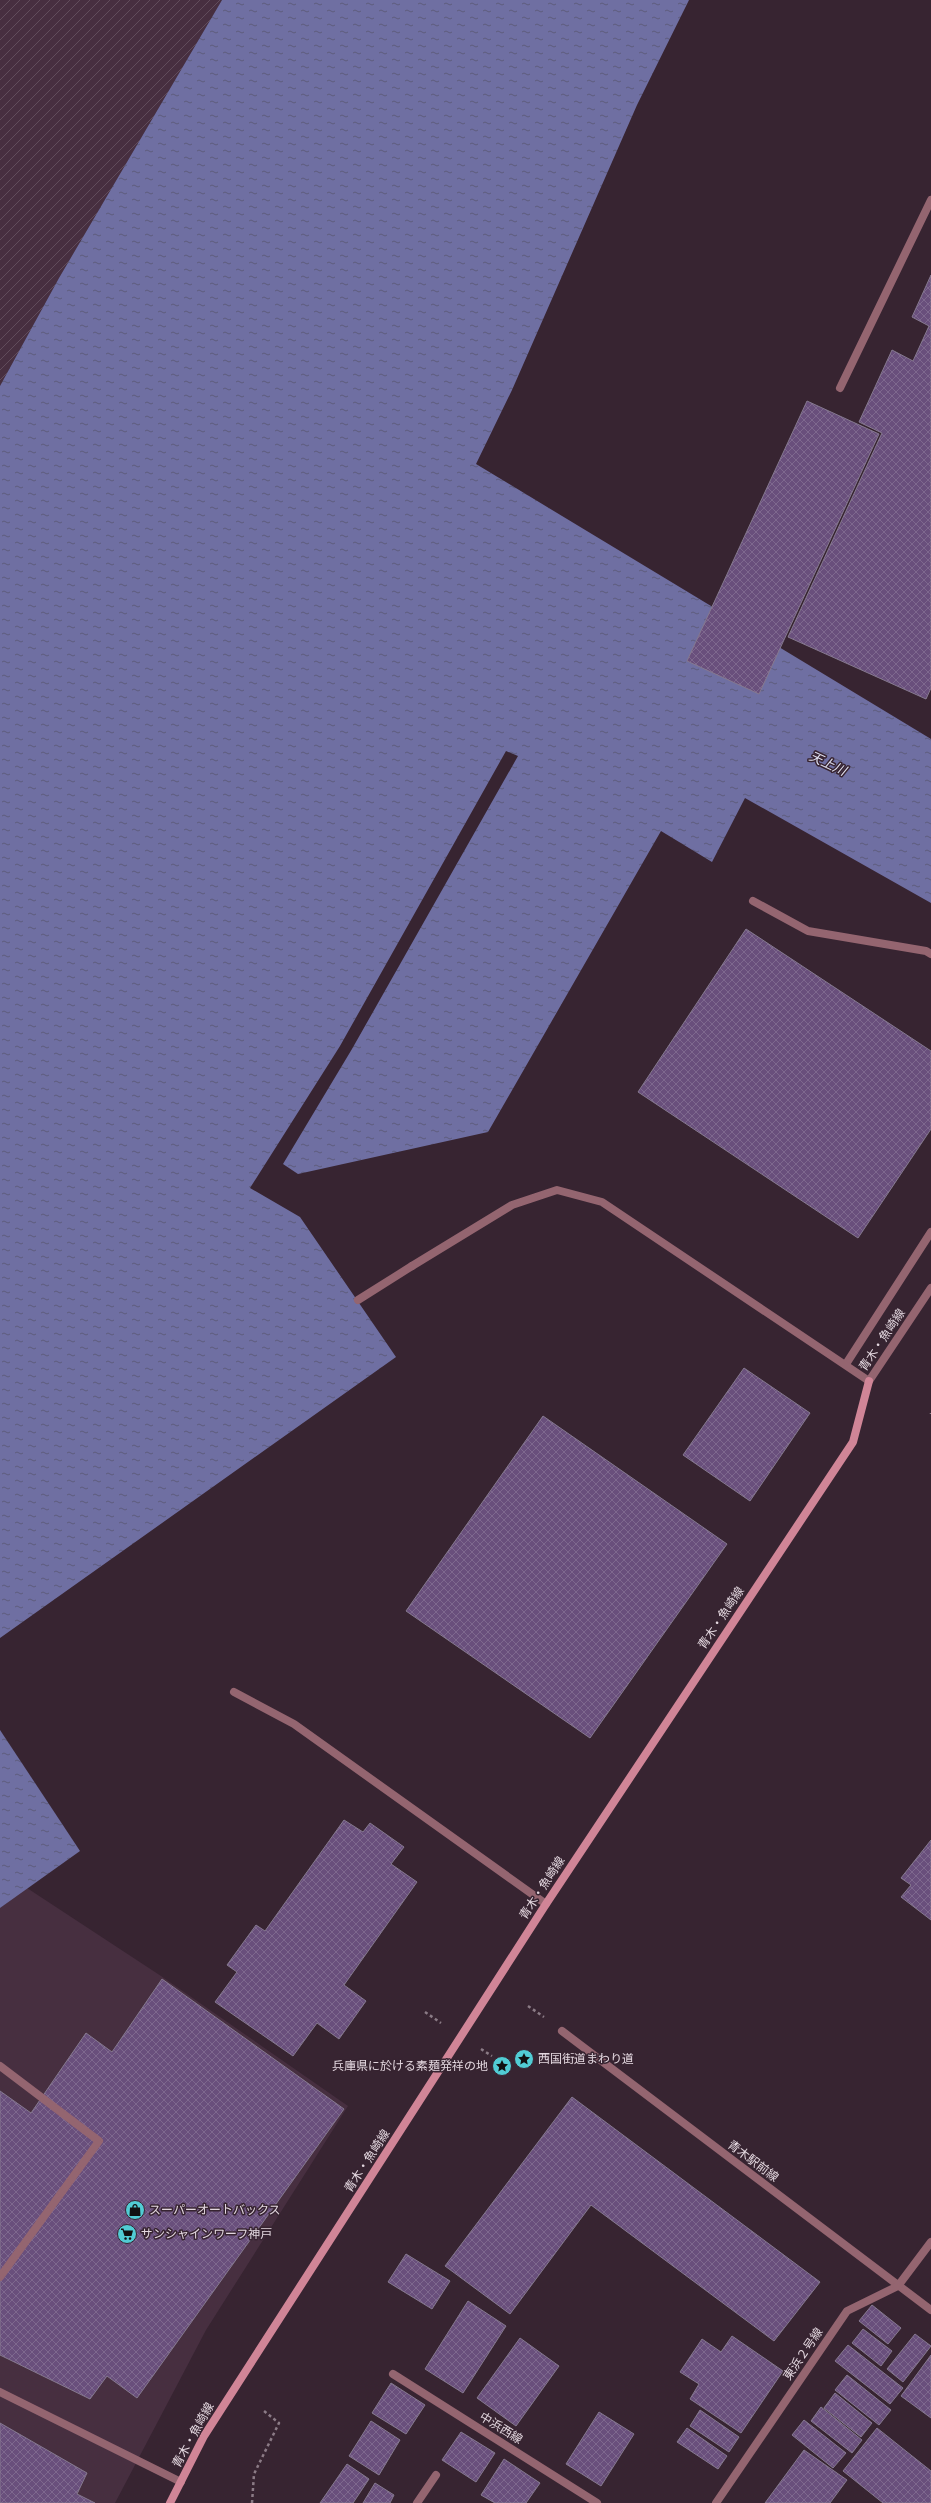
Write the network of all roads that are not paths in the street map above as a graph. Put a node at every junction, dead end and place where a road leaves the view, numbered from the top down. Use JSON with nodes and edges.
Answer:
{"nodes":[{"id":1,"x":931,"y":200,"type":"edge"},
{"id":2,"x":840,"y":388,"type":"dead end"},
{"id":3,"x":753,"y":901,"type":"dead end"},
{"id":4,"x":931,"y":954,"type":"edge"},
{"id":5,"x":931,"y":1232,"type":"edge"},
{"id":6,"x":931,"y":1288,"type":"edge"},
{"id":7,"x":358,"y":1300,"type":"dead end"},
{"id":8,"x":846,"y":1364,"type":"junction"},
{"id":9,"x":869,"y":1381,"type":"junction"},
{"id":10,"x":234,"y":1692,"type":"dead end"},
{"id":11,"x":546,"y":1904,"type":"junction"},
{"id":12,"x":562,"y":2031,"type":"dead end"},
{"id":13,"x":0,"y":2066,"type":"edge"},
{"id":14,"x":931,"y":2242,"type":"edge"},
{"id":15,"x":0,"y":2278,"type":"edge"},
{"id":16,"x":898,"y":2286,"type":"junction"},
{"id":17,"x":931,"y":2310,"type":"edge"},
{"id":18,"x":393,"y":2374,"type":"dead end"},
{"id":19,"x":0,"y":2392,"type":"edge"},
{"id":20,"x":436,"y":2475,"type":"dead end"},
{"id":21,"x":181,"y":2482,"type":"junction"},
{"id":22,"x":170,"y":2503,"type":"edge"},
{"id":23,"x":417,"y":2503,"type":"edge"},
{"id":24,"x":597,"y":2503,"type":"edge"},
{"id":25,"x":716,"y":2503,"type":"edge"}],
"edges":[{"from":1,"to":2,"type":"street"},
{"from":3,"to":4,"type":"street"},
{"from":5,"to":8,"type":"street"},
{"from":6,"to":9,"type":"street","name":"青木・魚崎線"},
{"from":7,"to":8,"type":"street"},
{"from":8,"to":9,"type":"street"},
{"from":9,"to":11,"type":"street","name":"青木・魚崎線"},
{"from":10,"to":11,"type":"street"},
{"from":11,"to":21,"type":"street","name":"青木・魚崎線"},
{"from":12,"to":16,"type":"street","name":"青木駅前線"},
{"from":13,"to":15,"type":"street"},
{"from":14,"to":16,"type":"street","name":"東浜２号線"},
{"from":16,"to":17,"type":"street","name":"青木駅前線"},
{"from":16,"to":25,"type":"street","name":"東浜２号線"},
{"from":18,"to":24,"type":"street","name":"中浜西線"},
{"from":19,"to":21,"type":"street"},
{"from":20,"to":23,"type":"street"},
{"from":21,"to":22,"type":"street","name":"青木・魚崎線"}]}
